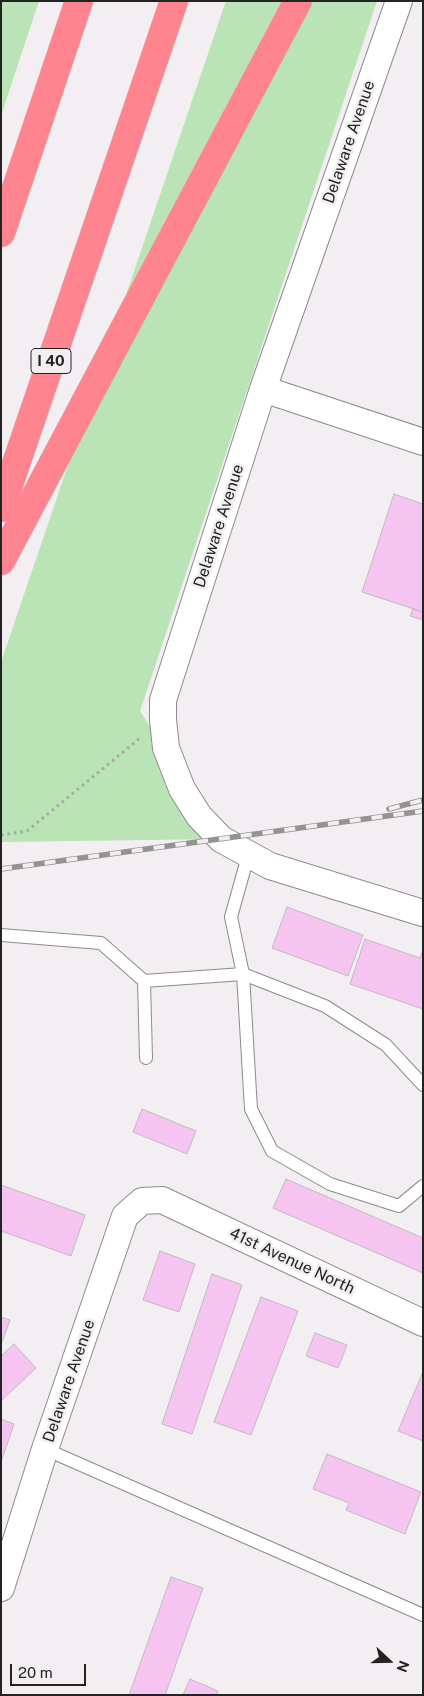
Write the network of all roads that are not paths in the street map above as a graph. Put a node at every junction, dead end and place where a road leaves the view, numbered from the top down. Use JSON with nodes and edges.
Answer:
{"nodes":[{"id":1,"x":79,"y":1,"type":"edge"},
{"id":2,"x":174,"y":1,"type":"edge"},
{"id":3,"x":298,"y":1,"type":"edge"},
{"id":4,"x":399,"y":1,"type":"edge"},
{"id":5,"x":1,"y":233,"type":"edge"},
{"id":6,"x":263,"y":389,"type":"junction"},
{"id":7,"x":423,"y":442,"type":"edge"},
{"id":8,"x":1,"y":508,"type":"edge"},
{"id":9,"x":1,"y":561,"type":"edge"},
{"id":10,"x":248,"y":856,"type":"junction"},
{"id":11,"x":423,"y":912,"type":"edge"},
{"id":12,"x":1,"y":935,"type":"edge"},
{"id":13,"x":243,"y":974,"type":"junction"},
{"id":14,"x":144,"y":982,"type":"junction"},
{"id":15,"x":146,"y":1058,"type":"dead end"},
{"id":16,"x":423,"y":1085,"type":"edge"},
{"id":17,"x":423,"y":1186,"type":"edge"},
{"id":18,"x":162,"y":1200,"type":"joint"},
{"id":19,"x":423,"y":1323,"type":"edge"},
{"id":20,"x":45,"y":1449,"type":"junction"},
{"id":21,"x":1,"y":1588,"type":"edge"},
{"id":22,"x":423,"y":1616,"type":"edge"}],
"edges":[{"from":1,"to":5,"type":"highway"},
{"from":2,"to":8,"type":"highway","number":"I 40"},
{"from":3,"to":9,"type":"highway"},
{"from":4,"to":6,"type":"street","name":"Delaware Avenue"},
{"from":6,"to":7,"type":"street"},
{"from":6,"to":10,"type":"street","name":"Delaware Avenue"},
{"from":10,"to":11,"type":"street","name":"Delaware Avenue"},
{"from":10,"to":13,"type":"lane"},
{"from":12,"to":14,"type":"lane"},
{"from":13,"to":14,"type":"lane"},
{"from":13,"to":16,"type":"lane"},
{"from":13,"to":17,"type":"lane"},
{"from":14,"to":15,"type":"lane"},
{"from":18,"to":19,"type":"street","name":"41st Avenue North"},
{"from":18,"to":20,"type":"street","name":"Delaware Avenue"},
{"from":20,"to":21,"type":"street","name":"Delaware Avenue"},
{"from":20,"to":22,"type":"lane"}]}
